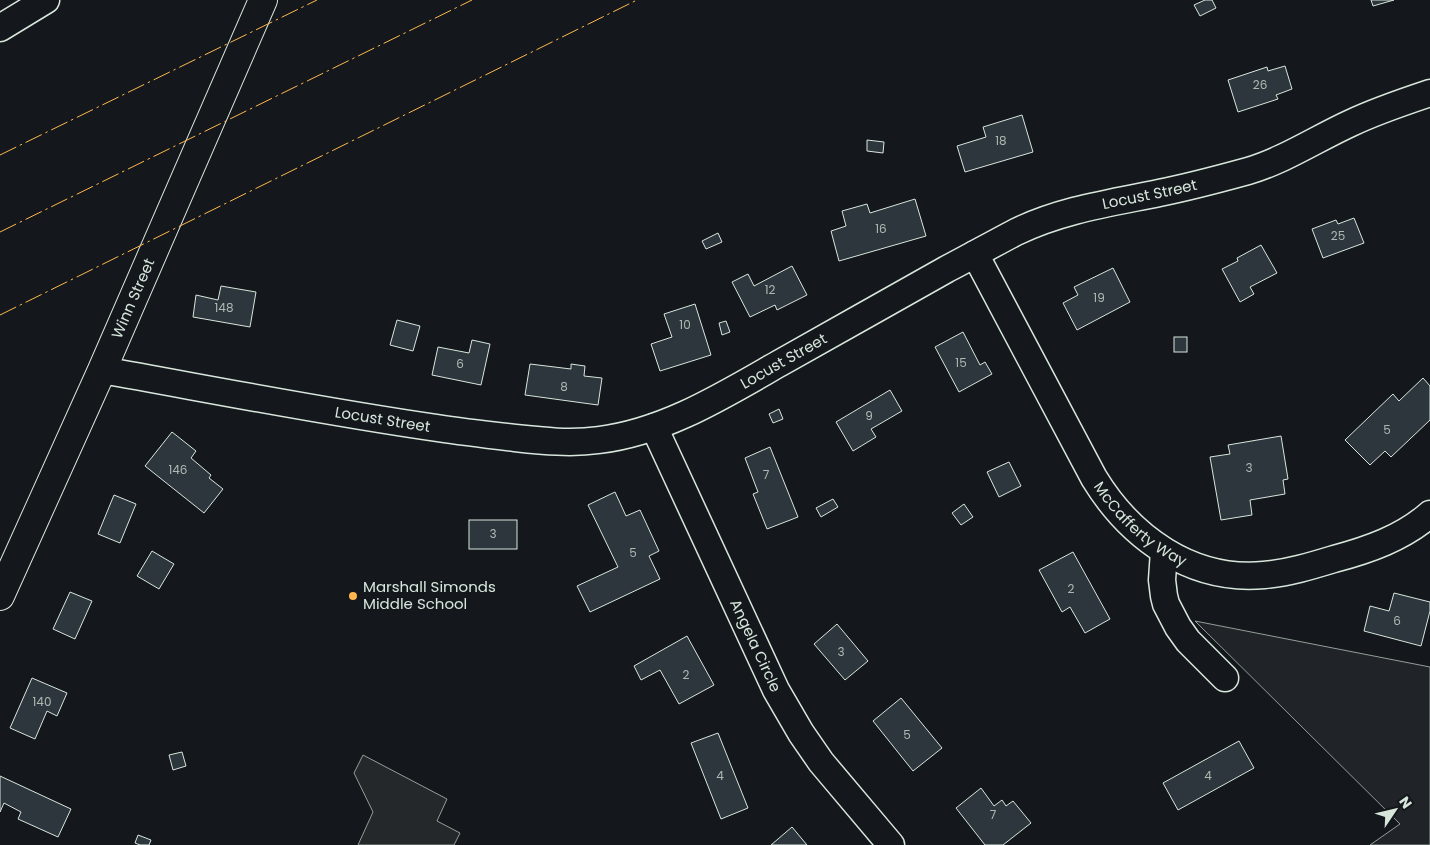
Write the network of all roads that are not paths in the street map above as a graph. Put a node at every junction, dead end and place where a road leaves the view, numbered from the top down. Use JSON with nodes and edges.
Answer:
{"nodes":[{"id":1,"x":46,"y":0,"type":"edge"},
{"id":2,"x":263,"y":0,"type":"edge"},
{"id":3,"x":0,"y":28,"type":"edge"},
{"id":4,"x":1430,"y":93,"type":"edge"},
{"id":5,"x":975,"y":254,"type":"junction"},
{"id":6,"x":102,"y":370,"type":"junction"},
{"id":7,"x":654,"y":427,"type":"junction"},
{"id":8,"x":1430,"y":514,"type":"edge"},
{"id":9,"x":1164,"y":551,"type":"junction"},
{"id":10,"x":0,"y":596,"type":"edge"},
{"id":11,"x":1225,"y":678,"type":"dead end"},
{"id":12,"x":891,"y":845,"type":"edge"}],
"edges":[{"from":1,"to":3,"type":"street"},
{"from":2,"to":6,"type":"main road","name":"Winn Street"},
{"from":4,"to":5,"type":"street","name":"Locust Street"},
{"from":5,"to":7,"type":"street","name":"Locust Street"},
{"from":5,"to":9,"type":"street","name":"McCafferty Way"},
{"from":6,"to":7,"type":"street","name":"Locust Street"},
{"from":6,"to":10,"type":"main road","name":"Winn Street"},
{"from":7,"to":12,"type":"street","name":"Angela Circle"},
{"from":8,"to":9,"type":"street","name":"McCafferty Way"},
{"from":9,"to":11,"type":"street"}]}
